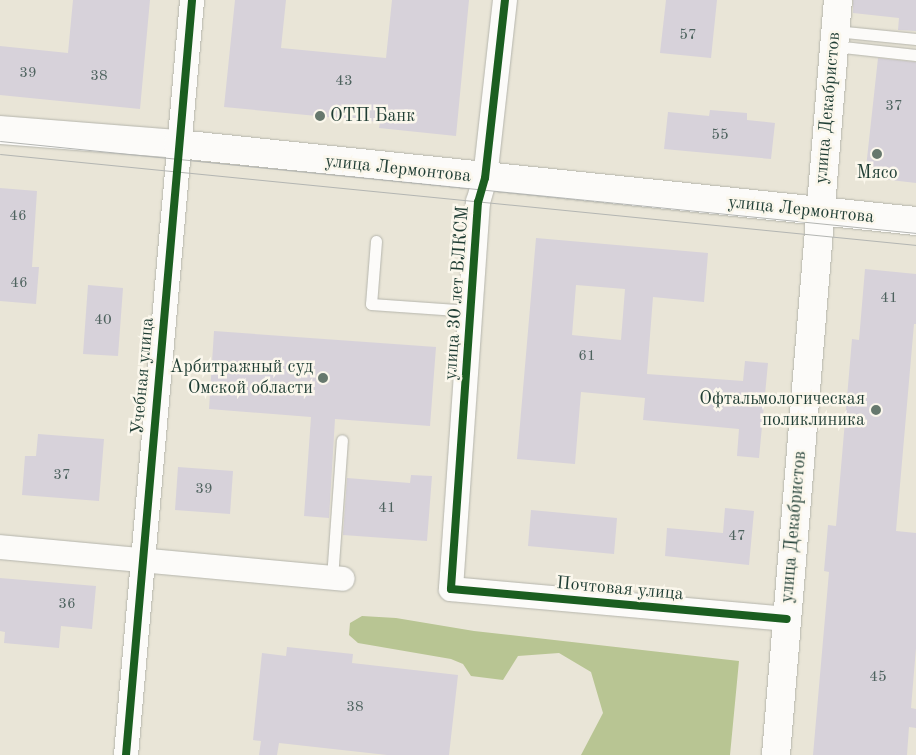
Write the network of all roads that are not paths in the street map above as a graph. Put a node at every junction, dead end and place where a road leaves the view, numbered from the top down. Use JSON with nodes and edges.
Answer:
{"nodes":[{"id":1,"x":192,"y":0,"type":"edge"},
{"id":2,"x":505,"y":0,"type":"edge"},
{"id":3,"x":838,"y":0,"type":"edge"},
{"id":4,"x":835,"y":38,"type":"junction"},
{"id":5,"x":916,"y":39,"type":"edge"},
{"id":6,"x":916,"y":55,"type":"edge"},
{"id":7,"x":0,"y":130,"type":"edge"},
{"id":8,"x":178,"y":144,"type":"junction"},
{"id":9,"x":485,"y":178,"type":"junction"},
{"id":10,"x":819,"y":212,"type":"junction"},
{"id":11,"x":916,"y":221,"type":"edge"},
{"id":12,"x":376,"y":240,"type":"dead end"},
{"id":13,"x":471,"y":311,"type":"junction"},
{"id":14,"x":342,"y":440,"type":"dead end"},
{"id":15,"x":0,"y":547,"type":"edge"},
{"id":16,"x":143,"y":561,"type":"junction"},
{"id":17,"x":337,"y":578,"type":"joint"},
{"id":18,"x":451,"y":589,"type":"joint"},
{"id":19,"x":786,"y":619,"type":"junction"},
{"id":20,"x":126,"y":755,"type":"edge"},
{"id":21,"x":776,"y":755,"type":"edge"}],
"edges":[{"from":1,"to":8,"type":"street","name":"Учебная улица"},
{"from":2,"to":9,"type":"street","name":"улица 30 лет ВЛКСМ"},
{"from":3,"to":4,"type":"main road","name":"улица Декабристов"},
{"from":4,"to":5,"type":"lane"},
{"from":4,"to":6,"type":"lane"},
{"from":4,"to":10,"type":"main road","name":"улица Декабристов"},
{"from":7,"to":8,"type":"main road","name":"улица Лермонтова"},
{"from":8,"to":9,"type":"main road","name":"улица Лермонтова"},
{"from":8,"to":16,"type":"street","name":"Учебная улица"},
{"from":9,"to":10,"type":"main road","name":"улица Лермонтова"},
{"from":9,"to":13,"type":"street","name":"улица 30 лет ВЛКСМ"},
{"from":10,"to":11,"type":"main road","name":"улица Лермонтова"},
{"from":10,"to":19,"type":"main road","name":"улица Декабристов"},
{"from":12,"to":13,"type":"lane"},
{"from":13,"to":18,"type":"street","name":"улица 30 лет ВЛКСМ"},
{"from":14,"to":17,"type":"lane"},
{"from":15,"to":16,"type":"street"},
{"from":16,"to":17,"type":"street"},
{"from":16,"to":20,"type":"street","name":"Учебная улица"},
{"from":18,"to":19,"type":"street","name":"Почтовая улица"},
{"from":19,"to":21,"type":"main road","name":"улица Декабристов"}]}
